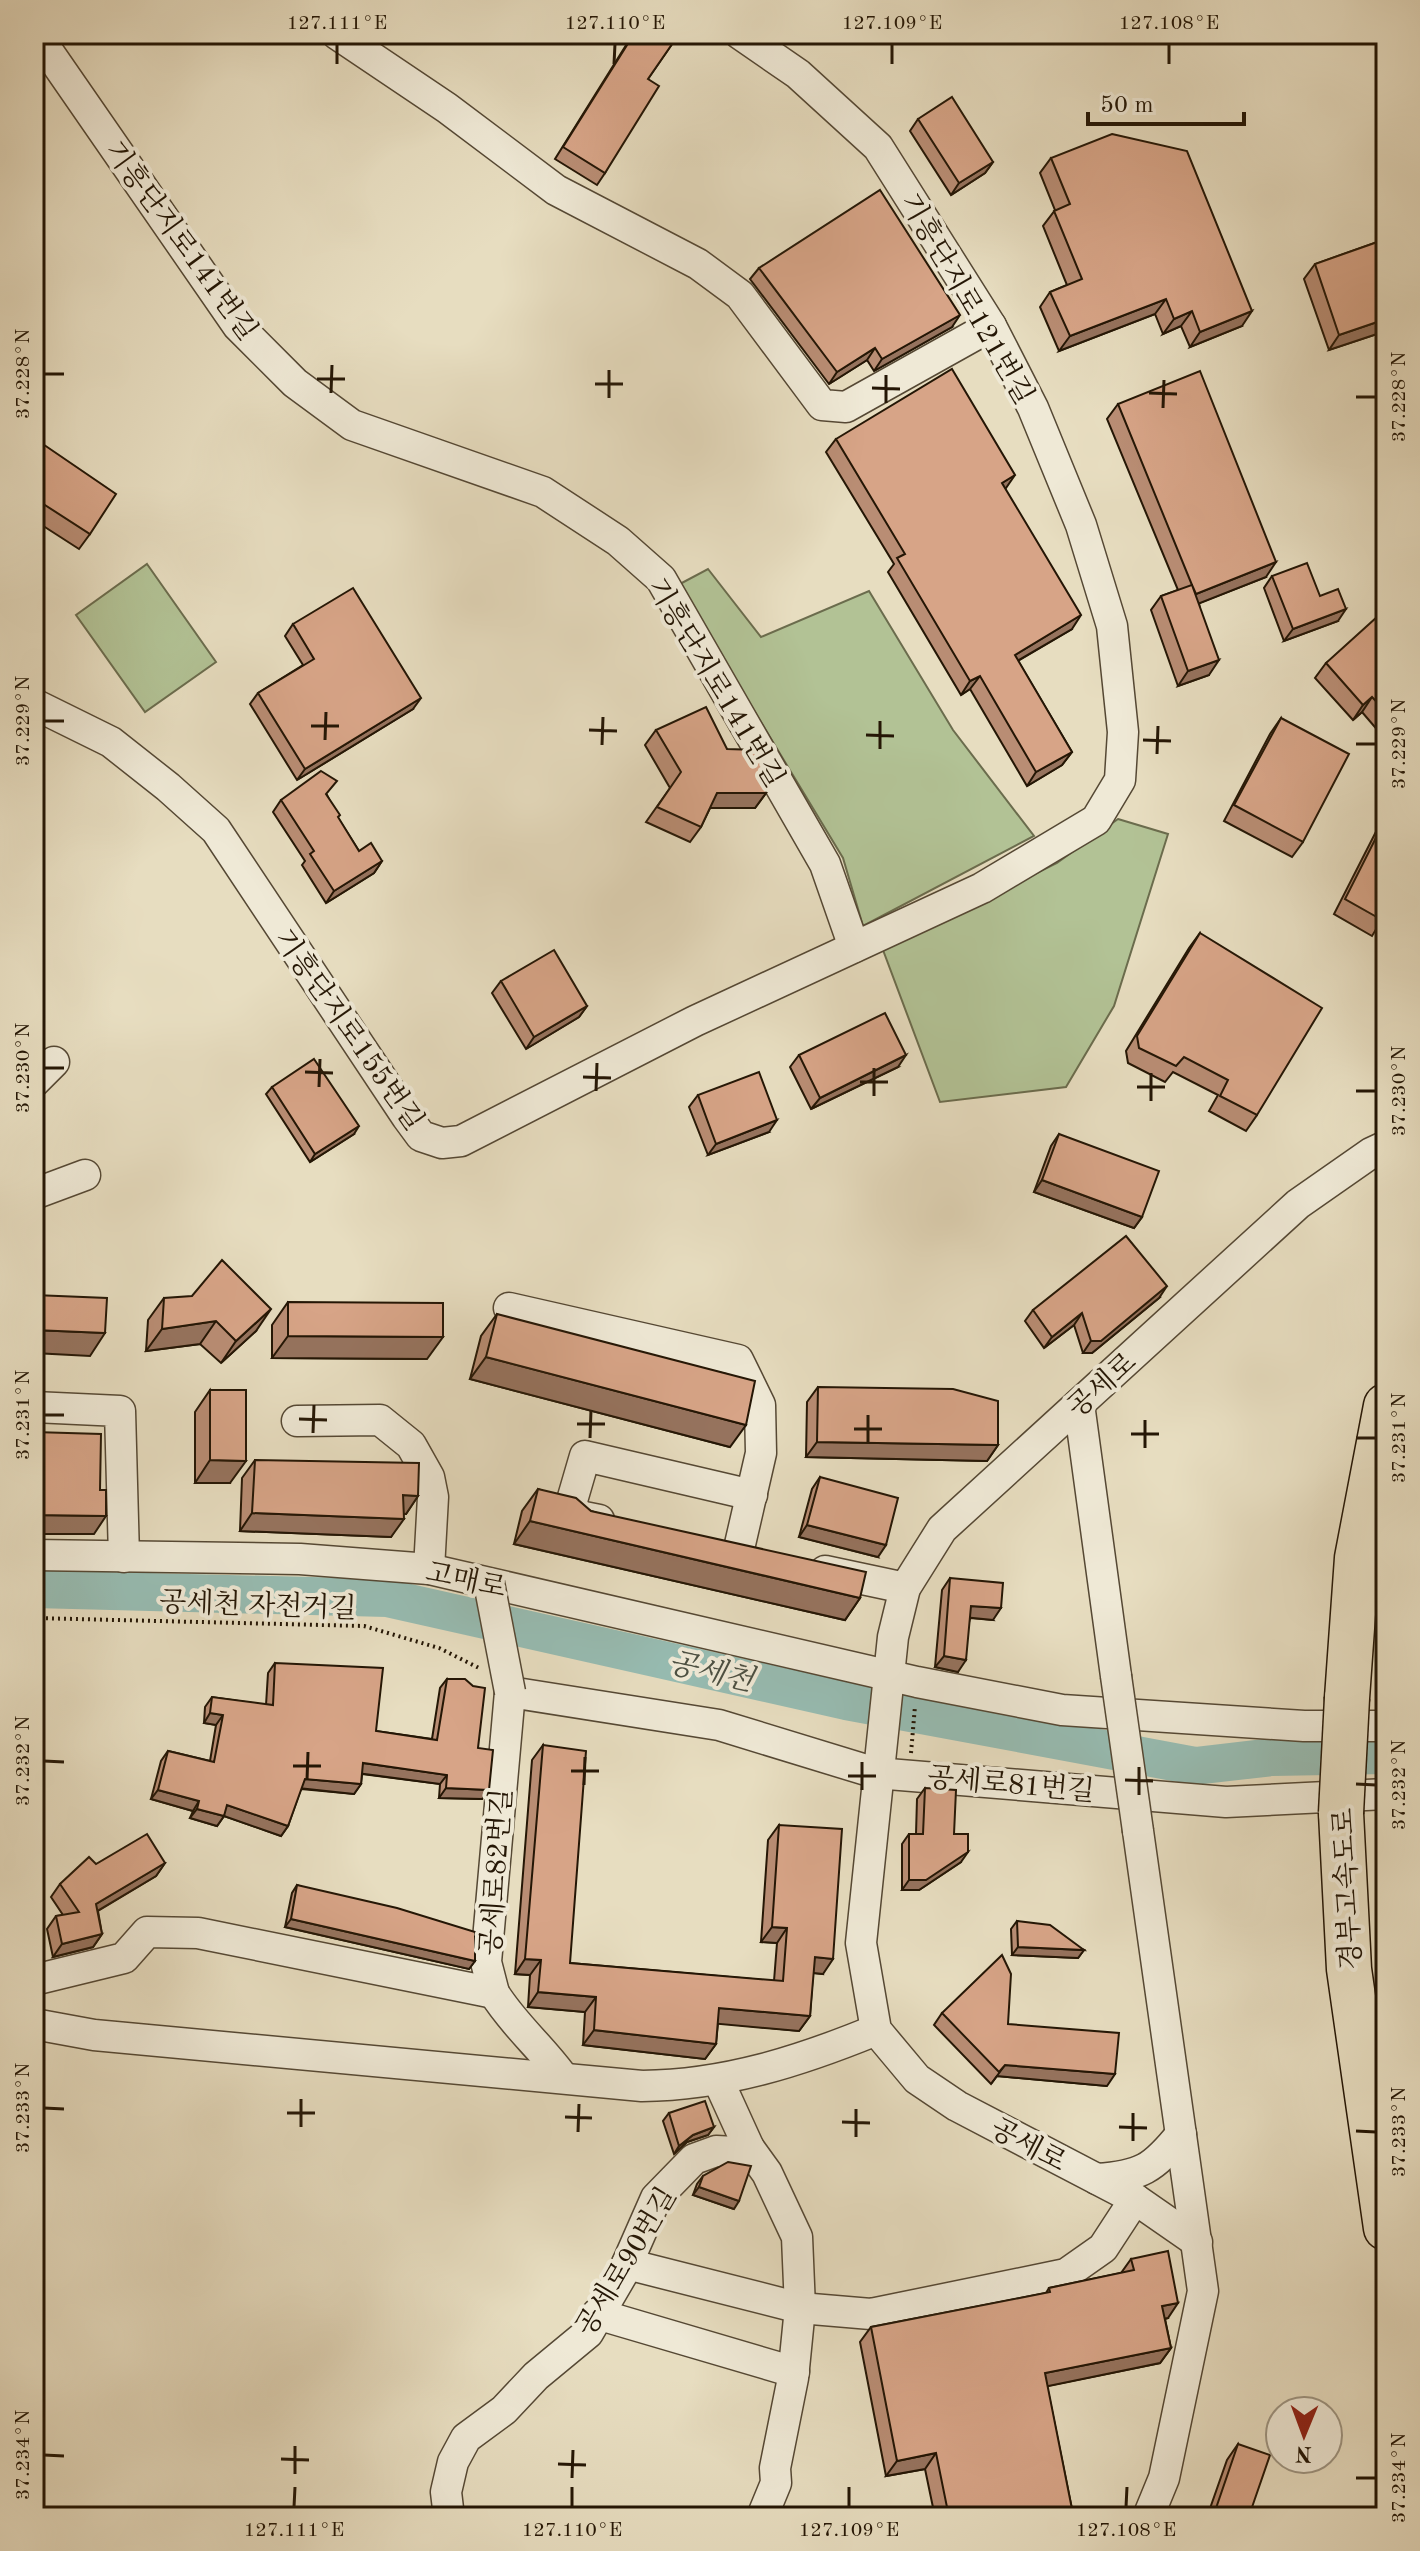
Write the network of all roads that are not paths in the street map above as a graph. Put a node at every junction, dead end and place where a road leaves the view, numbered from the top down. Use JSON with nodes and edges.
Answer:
{"nodes":[{"id":1,"x":36,"y":34,"type":"edge"},
{"id":2,"x":337,"y":34,"type":"edge"},
{"id":3,"x":740,"y":34,"type":"edge"},
{"id":4,"x":991,"y":326,"type":"junction"},
{"id":5,"x":34,"y":704,"type":"edge"},
{"id":6,"x":854,"y":947,"type":"junction"},
{"id":7,"x":1386,"y":1146,"type":"edge"},
{"id":8,"x":85,"y":1175,"type":"dead end"},
{"id":9,"x":34,"y":1194,"type":"edge"},
{"id":10,"x":509,"y":1308,"type":"dead end"},
{"id":11,"x":1079,"y":1404,"type":"junction"},
{"id":12,"x":1386,"y":1406,"type":"edge"},
{"id":13,"x":34,"y":1407,"type":"edge"},
{"id":14,"x":297,"y":1421,"type":"dead end"},
{"id":15,"x":752,"y":1495,"type":"junction"},
{"id":16,"x":622,"y":1526,"type":"edge"},
{"id":17,"x":34,"y":1555,"type":"edge"},
{"id":18,"x":124,"y":1557,"type":"junction"},
{"id":19,"x":768,"y":1559,"type":"edge"},
{"id":20,"x":799,"y":1566,"type":"edge"},
{"id":21,"x":429,"y":1569,"type":"junction"},
{"id":22,"x":489,"y":1583,"type":"junction"},
{"id":23,"x":905,"y":1588,"type":"junction"},
{"id":24,"x":889,"y":1675,"type":"junction"},
{"id":25,"x":510,"y":1692,"type":"junction"},
{"id":26,"x":1386,"y":1726,"type":"edge"},
{"id":27,"x":878,"y":1761,"type":"junction"},
{"id":28,"x":1386,"y":1794,"type":"edge"},
{"id":29,"x":34,"y":1980,"type":"edge"},
{"id":30,"x":494,"y":1993,"type":"junction"},
{"id":31,"x":34,"y":2024,"type":"edge"},
{"id":32,"x":876,"y":2030,"type":"junction"},
{"id":33,"x":562,"y":2076,"type":"junction"},
{"id":34,"x":718,"y":2080,"type":"junction"},
{"id":35,"x":1181,"y":2134,"type":"junction"},
{"id":36,"x":749,"y":2148,"type":"junction"},
{"id":37,"x":1096,"y":2179,"type":"junction"},
{"id":38,"x":1135,"y":2199,"type":"junction"},
{"id":39,"x":1386,"y":2228,"type":"edge"},
{"id":40,"x":1197,"y":2242,"type":"junction"},
{"id":41,"x":627,"y":2264,"type":"junction"},
{"id":42,"x":800,"y":2308,"type":"junction"},
{"id":43,"x":597,"y":2314,"type":"junction"},
{"id":44,"x":794,"y":2372,"type":"junction"},
{"id":45,"x":449,"y":2517,"type":"edge"},
{"id":46,"x":762,"y":2517,"type":"edge"},
{"id":47,"x":1148,"y":2517,"type":"edge"}],
"edges":[{"from":1,"to":6,"type":"street","name":"기흥단지로141번길"},
{"from":2,"to":4,"type":"street"},
{"from":3,"to":4,"type":"street","name":"기흥단지로121번길"},
{"from":4,"to":6,"type":"street","name":"기흥단지로121번길"},
{"from":5,"to":6,"type":"street","name":"기흥단지로155번길"},
{"from":7,"to":11,"type":"street","name":"공세로"},
{"from":8,"to":9,"type":"street"},
{"from":10,"to":15,"type":"street"},
{"from":11,"to":23,"type":"street","name":"공세로"},
{"from":11,"to":35,"type":"street","bridge":true},
{"from":12,"to":39,"type":"highway","name":"경부고속도로","bridge":true},
{"from":13,"to":18,"type":"street"},
{"from":14,"to":21,"type":"street"},
{"from":15,"to":16,"type":"street"},
{"from":15,"to":19,"type":"street"},
{"from":17,"to":18,"type":"street","name":"고매로"},
{"from":18,"to":21,"type":"street","name":"고매로"},
{"from":20,"to":23,"type":"street"},
{"from":21,"to":22,"type":"street","name":"고매로"},
{"from":22,"to":24,"type":"street","name":"고매로"},
{"from":22,"to":25,"type":"street","name":"공세로82번길","bridge":true},
{"from":23,"to":24,"type":"street","name":"공세로"},
{"from":24,"to":26,"type":"street","name":"고매로"},
{"from":24,"to":27,"type":"street","name":"공세로"},
{"from":25,"to":27,"type":"street"},
{"from":25,"to":30,"type":"street","name":"공세로82번길"},
{"from":27,"to":28,"type":"street","name":"공세로81번길"},
{"from":27,"to":32,"type":"street","name":"공세로"},
{"from":29,"to":30,"type":"street","name":"공세로82번길"},
{"from":30,"to":33,"type":"street"},
{"from":31,"to":33,"type":"street"},
{"from":32,"to":34,"type":"street"},
{"from":32,"to":37,"type":"street","name":"공세로"},
{"from":33,"to":34,"type":"street"},
{"from":34,"to":36,"type":"street"},
{"from":35,"to":37,"type":"street"},
{"from":35,"to":40,"type":"street"},
{"from":36,"to":41,"type":"street","name":"공세로90번길"},
{"from":36,"to":42,"type":"street"},
{"from":37,"to":38,"type":"street","name":"공세로"},
{"from":38,"to":40,"type":"street","name":"공세로"},
{"from":38,"to":42,"type":"street"},
{"from":40,"to":47,"type":"street"},
{"from":41,"to":42,"type":"street"},
{"from":41,"to":43,"type":"street","name":"공세로90번길"},
{"from":42,"to":44,"type":"street"},
{"from":43,"to":44,"type":"street"},
{"from":43,"to":45,"type":"street","name":"공세로90번길"},
{"from":44,"to":46,"type":"street"}]}
